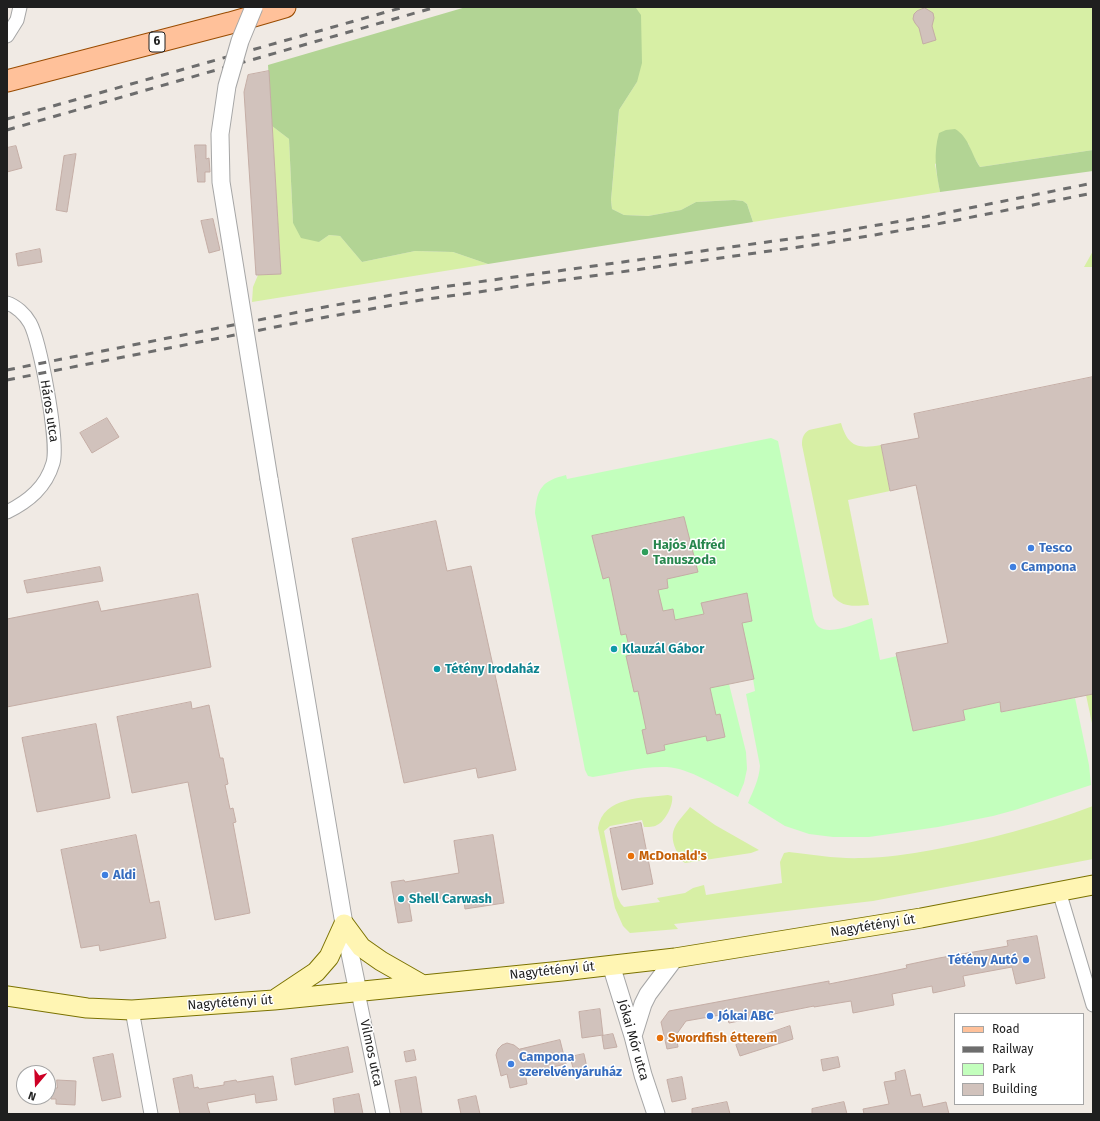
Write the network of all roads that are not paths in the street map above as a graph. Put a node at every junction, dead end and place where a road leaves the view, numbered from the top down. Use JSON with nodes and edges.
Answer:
{"nodes":[{"id":1,"x":20,"y":7,"type":"edge"},
{"id":2,"x":254,"y":7,"type":"edge"},
{"id":3,"x":285,"y":7,"type":"edge"},
{"id":4,"x":7,"y":36,"type":"edge"},
{"id":5,"x":7,"y":81,"type":"edge"},
{"id":6,"x":7,"y":303,"type":"edge"},
{"id":7,"x":7,"y":512,"type":"edge"},
{"id":8,"x":1093,"y":885,"type":"edge"},
{"id":9,"x":1059,"y":891,"type":"junction"},
{"id":10,"x":344,"y":924,"type":"junction"},
{"id":11,"x":675,"y":958,"type":"junction"},
{"id":12,"x":611,"y":965,"type":"junction"},
{"id":13,"x":423,"y":985,"type":"junction"},
{"id":14,"x":358,"y":992,"type":"junction"},
{"id":15,"x":7,"y":996,"type":"edge"},
{"id":16,"x":274,"y":1000,"type":"junction"},
{"id":17,"x":1093,"y":1005,"type":"edge"},
{"id":18,"x":132,"y":1010,"type":"junction"},
{"id":19,"x":633,"y":1036,"type":"junction"},
{"id":20,"x":151,"y":1114,"type":"edge"},
{"id":21,"x":383,"y":1114,"type":"edge"},
{"id":22,"x":656,"y":1114,"type":"edge"}],
"edges":[{"from":1,"to":4,"type":"street"},
{"from":2,"to":10,"type":"street","bridge":true},
{"from":3,"to":5,"type":"main road","number":"6"},
{"from":6,"to":7,"type":"street","name":"Háros utca"},
{"from":8,"to":9,"type":"main road","name":"Nagytétényi út"},
{"from":9,"to":11,"type":"main road","name":"Nagytétényi út"},
{"from":9,"to":17,"type":"street"},
{"from":10,"to":13,"type":"main road"},
{"from":10,"to":14,"type":"street"},
{"from":10,"to":16,"type":"main road"},
{"from":11,"to":12,"type":"main road","name":"Nagytétényi út"},
{"from":11,"to":19,"type":"street"},
{"from":12,"to":13,"type":"main road","name":"Nagytétényi út"},
{"from":12,"to":19,"type":"street","name":"Jókai Mór utca"},
{"from":13,"to":14,"type":"main road","name":"Nagytétényi út"},
{"from":14,"to":16,"type":"main road","name":"Nagytétényi út"},
{"from":14,"to":21,"type":"street","name":"Vilmos utca"},
{"from":15,"to":18,"type":"main road","name":"Nagytétényi út"},
{"from":16,"to":18,"type":"main road","name":"Nagytétényi út"},
{"from":18,"to":20,"type":"street"},
{"from":19,"to":22,"type":"street","name":"Jókai Mór utca"}]}
